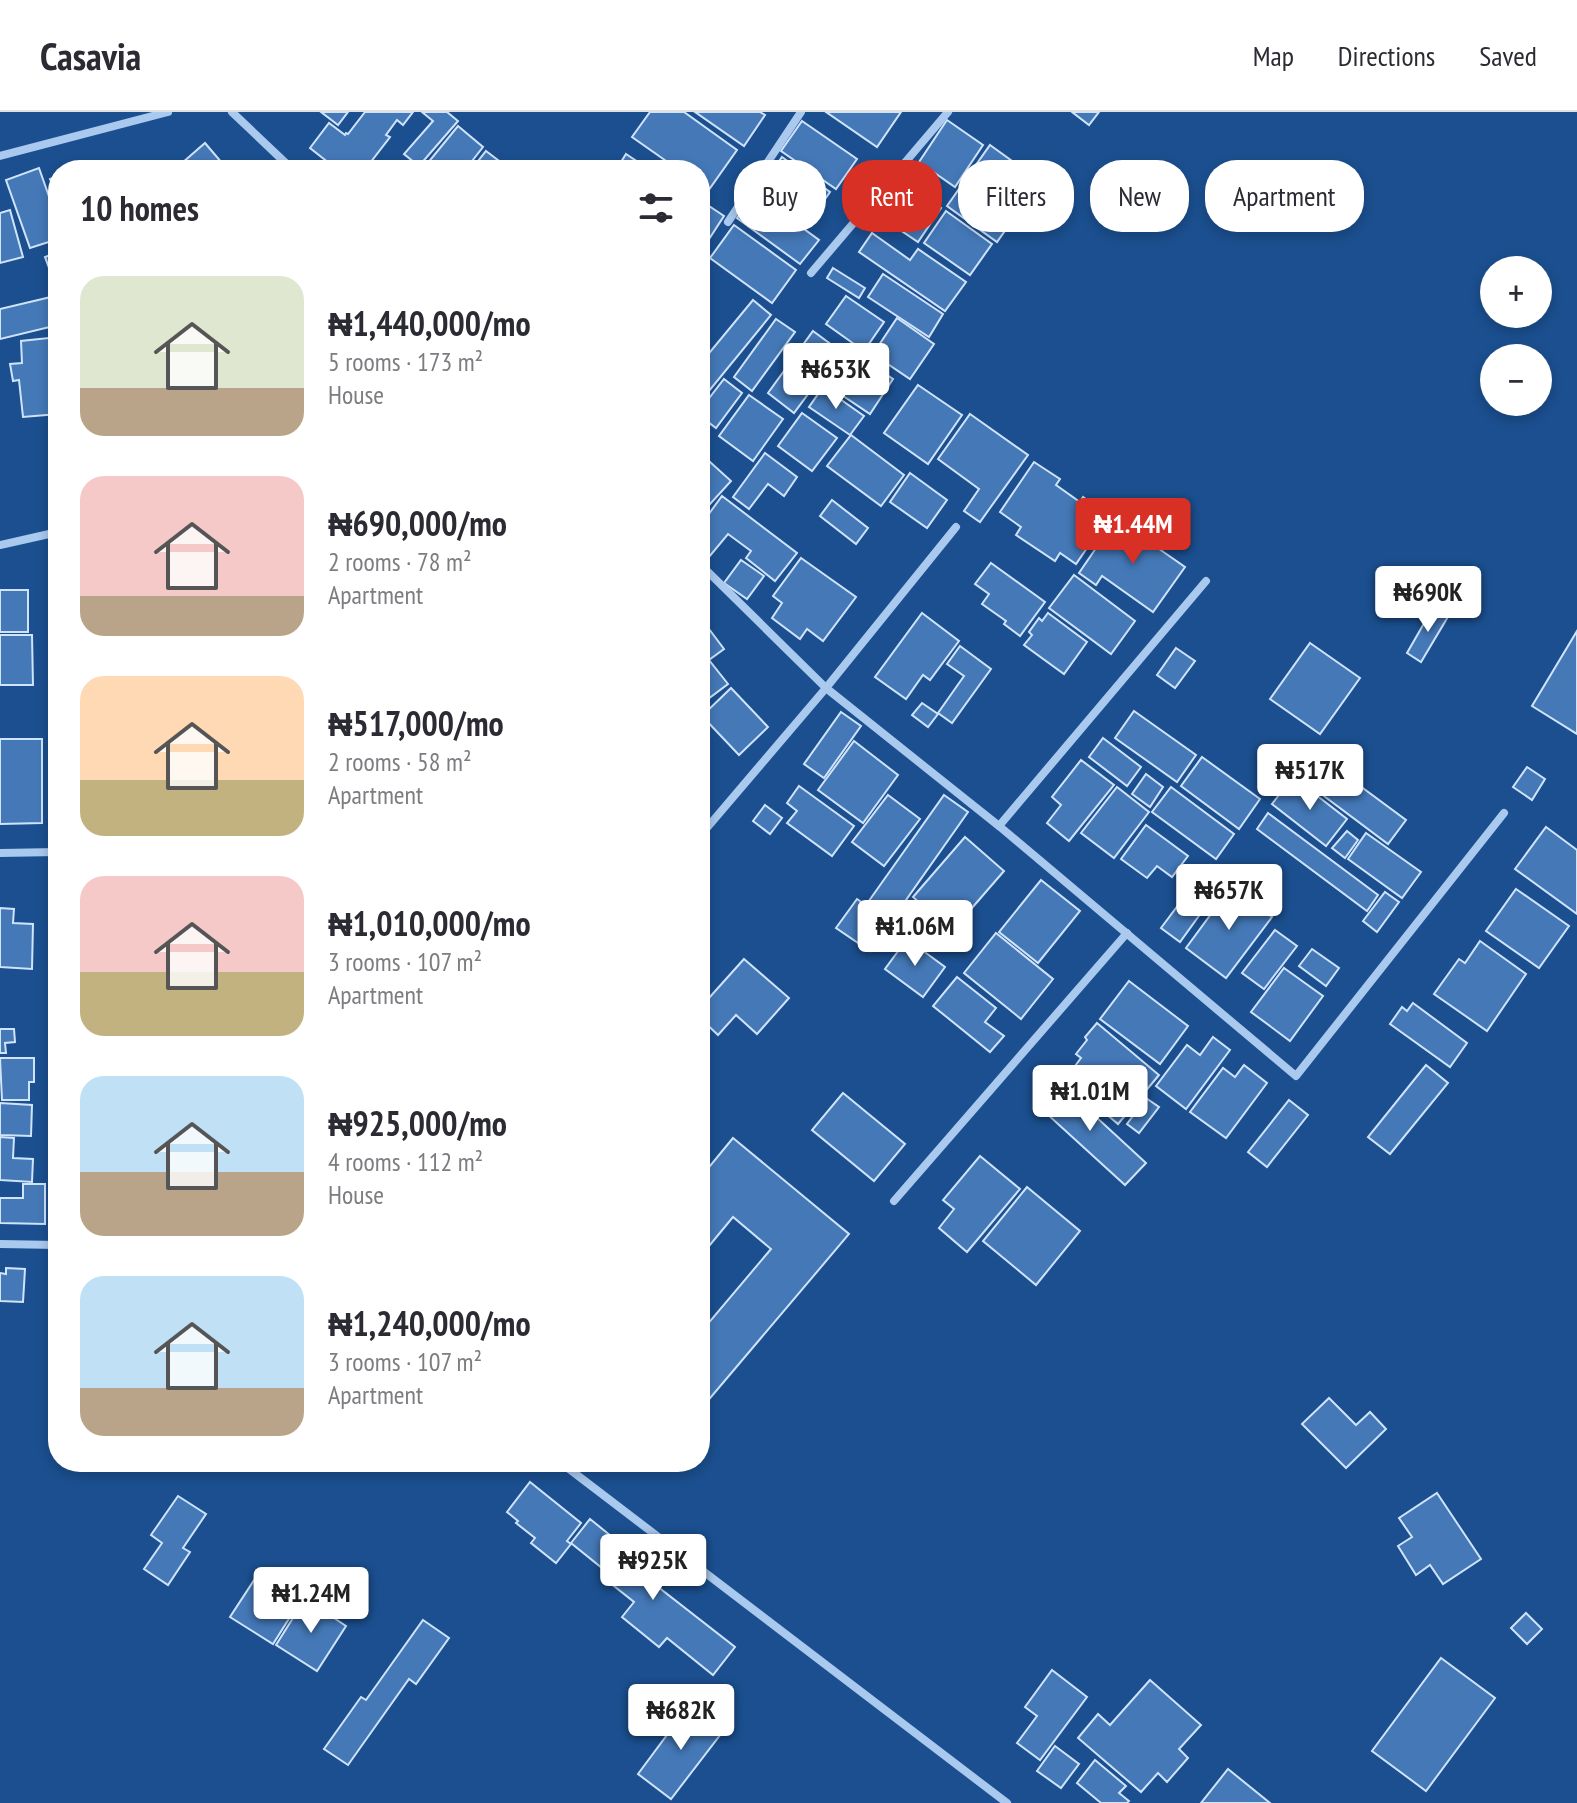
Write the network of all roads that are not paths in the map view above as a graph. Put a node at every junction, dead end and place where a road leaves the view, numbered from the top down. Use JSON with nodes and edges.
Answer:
{"nodes":[{"id":1,"x":168,"y":112,"type":"edge"},
{"id":2,"x":232,"y":112,"type":"edge"},
{"id":3,"x":801,"y":112,"type":"edge"},
{"id":4,"x":948,"y":112,"type":"edge"},
{"id":5,"x":0,"y":156,"type":"edge"},
{"id":6,"x":282,"y":160,"type":"edge"},
{"id":7,"x":728,"y":222,"type":"dead end"},
{"id":8,"x":811,"y":273,"type":"dead end"},
{"id":9,"x":956,"y":527,"type":"dead end"},
{"id":10,"x":48,"y":534,"type":"edge"},
{"id":11,"x":0,"y":545,"type":"edge"},
{"id":12,"x":710,"y":574,"type":"edge"},
{"id":13,"x":1206,"y":581,"type":"dead end"},
{"id":14,"x":826,"y":688,"type":"junction"},
{"id":15,"x":1504,"y":813,"type":"dead end"},
{"id":16,"x":710,"y":824,"type":"edge"},
{"id":17,"x":999,"y":826,"type":"junction"},
{"id":18,"x":48,"y":852,"type":"edge"},
{"id":19,"x":0,"y":853,"type":"edge"},
{"id":20,"x":1127,"y":933,"type":"junction"},
{"id":21,"x":894,"y":1201,"type":"dead end"},
{"id":22,"x":0,"y":1244,"type":"edge"},
{"id":23,"x":48,"y":1245,"type":"edge"},
{"id":24,"x":573,"y":1472,"type":"edge"},
{"id":25,"x":1007,"y":1803,"type":"edge"}],
"edges":[{"from":1,"to":5,"type":"street"},
{"from":2,"to":6,"type":"street"},
{"from":3,"to":7,"type":"street"},
{"from":4,"to":8,"type":"street"},
{"from":9,"to":14,"type":"street"},
{"from":10,"to":11,"type":"street"},
{"from":12,"to":14,"type":"street"},
{"from":13,"to":17,"type":"street"},
{"from":14,"to":16,"type":"street"},
{"from":14,"to":17,"type":"street"},
{"from":15,"to":20,"type":"street"},
{"from":17,"to":20,"type":"street"},
{"from":18,"to":19,"type":"street"},
{"from":20,"to":21,"type":"street"},
{"from":22,"to":23,"type":"street"},
{"from":24,"to":25,"type":"street"}]}
